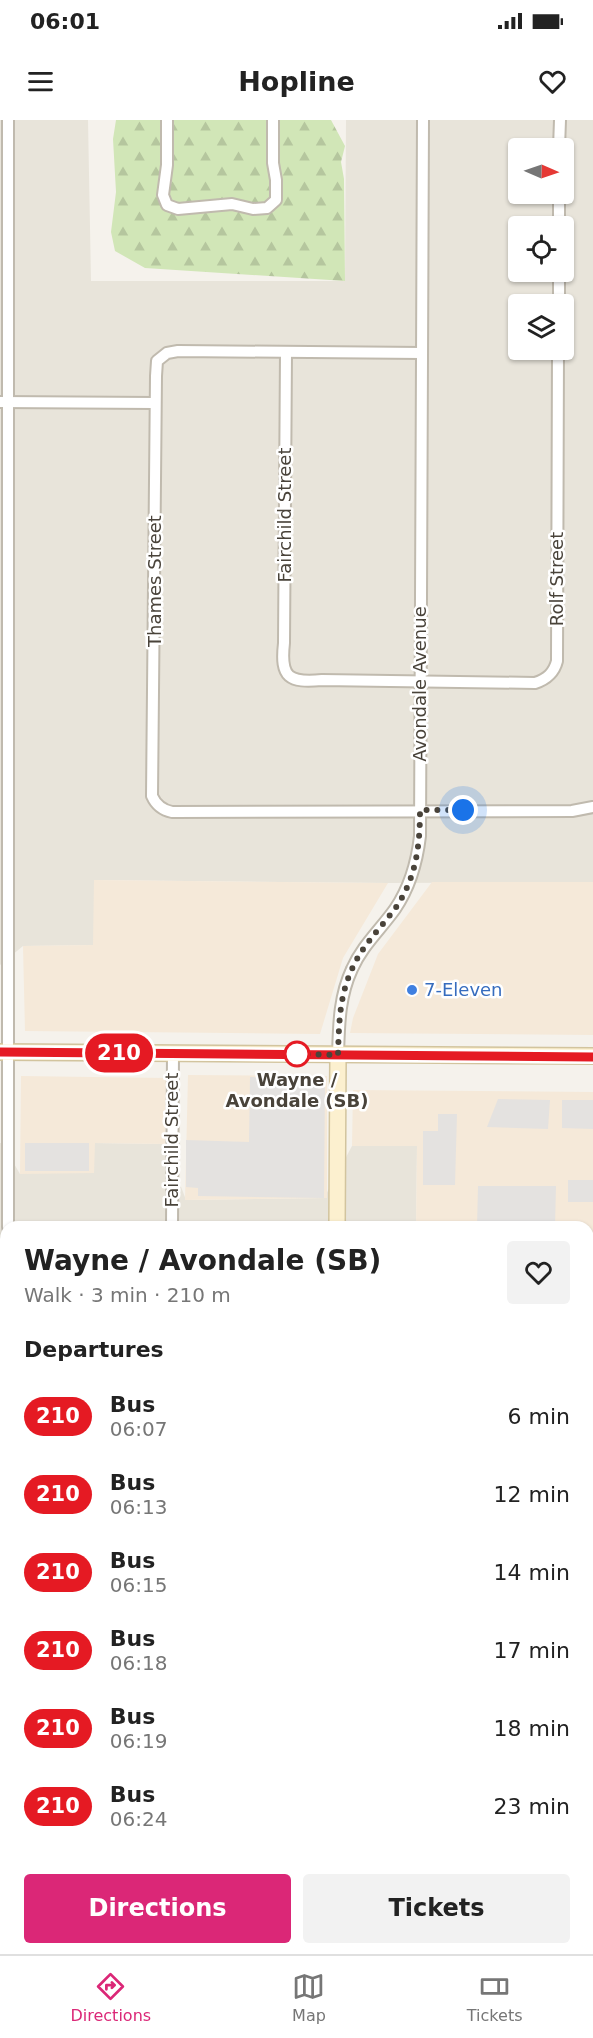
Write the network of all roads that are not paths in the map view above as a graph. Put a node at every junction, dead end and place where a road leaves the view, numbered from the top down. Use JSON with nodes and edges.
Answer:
{"nodes":[{"id":1,"x":8,"y":120,"type":"edge"},
{"id":2,"x":167,"y":120,"type":"edge"},
{"id":3,"x":273,"y":120,"type":"edge"},
{"id":4,"x":423,"y":120,"type":"edge"},
{"id":5,"x":560,"y":120,"type":"edge"},
{"id":6,"x":559,"y":138,"type":"edge"},
{"id":7,"x":286,"y":352,"type":"junction"},
{"id":8,"x":422,"y":353,"type":"junction"},
{"id":9,"x":558,"y":360,"type":"edge"},
{"id":10,"x":4,"y":402,"type":"edge"},
{"id":11,"x":155,"y":403,"type":"junction"},
{"id":12,"x":420,"y":682,"type":"junction"},
{"id":13,"x":593,"y":807,"type":"edge"},
{"id":14,"x":420,"y":810,"type":"junction"},
{"id":15,"x":4,"y":1052,"type":"edge"},
{"id":16,"x":173,"y":1053,"type":"junction"},
{"id":17,"x":338,"y":1055,"type":"junction"},
{"id":18,"x":593,"y":1056,"type":"edge"},
{"id":19,"x":8,"y":1221,"type":"edge"},
{"id":20,"x":172,"y":1221,"type":"edge"},
{"id":21,"x":337,"y":1221,"type":"edge"}],
"edges":[{"from":1,"to":10,"type":"street"},
{"from":2,"to":3,"type":"street"},
{"from":4,"to":8,"type":"street","name":"Avondale Avenue"},
{"from":5,"to":6,"type":"street"},
{"from":7,"to":8,"type":"street","name":"Thames Street"},
{"from":7,"to":11,"type":"street","name":"Thames Street"},
{"from":7,"to":12,"type":"street","name":"Fairchild Street"},
{"from":8,"to":12,"type":"street","name":"Avondale Avenue"},
{"from":9,"to":12,"type":"street","name":"Rolf Street"},
{"from":10,"to":11,"type":"street"},
{"from":10,"to":15,"type":"street"},
{"from":11,"to":14,"type":"street","name":"Thames Street"},
{"from":12,"to":14,"type":"street","name":"Avondale Avenue"},
{"from":13,"to":14,"type":"street"},
{"from":14,"to":17,"type":"street","name":"Avondale Avenue"},
{"from":15,"to":16,"type":"main road"},
{"from":15,"to":19,"type":"street"},
{"from":16,"to":17,"type":"main road"},
{"from":16,"to":20,"type":"street","name":"Fairchild Street"},
{"from":17,"to":18,"type":"main road"},
{"from":17,"to":21,"type":"main road","name":"Avondale Avenue"}]}
